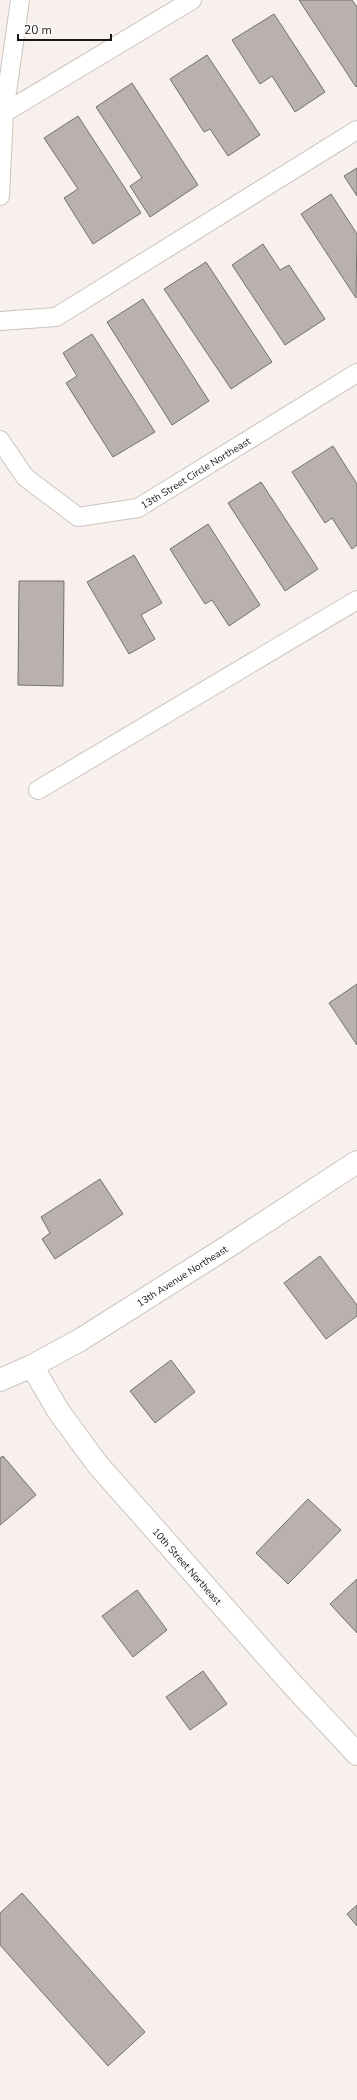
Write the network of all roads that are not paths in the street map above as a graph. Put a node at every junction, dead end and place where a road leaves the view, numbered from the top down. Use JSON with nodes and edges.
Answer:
{"nodes":[{"id":1,"x":20,"y":0,"type":"edge"},
{"id":2,"x":192,"y":0,"type":"edge"},
{"id":3,"x":4,"y":113,"type":"junction"},
{"id":4,"x":357,"y":130,"type":"edge"},
{"id":5,"x":0,"y":196,"type":"edge"},
{"id":6,"x":0,"y":321,"type":"edge"},
{"id":7,"x":357,"y":373,"type":"edge"},
{"id":8,"x":0,"y":440,"type":"edge"},
{"id":9,"x":357,"y":600,"type":"edge"},
{"id":10,"x":38,"y":790,"type":"dead end"},
{"id":11,"x":357,"y":1162,"type":"edge"},
{"id":12,"x":32,"y":1366,"type":"junction"},
{"id":13,"x":0,"y":1380,"type":"edge"},
{"id":14,"x":357,"y":1754,"type":"edge"}],
"edges":[{"from":1,"to":3,"type":"lane"},
{"from":2,"to":3,"type":"lane"},
{"from":3,"to":5,"type":"lane"},
{"from":4,"to":6,"type":"lane"},
{"from":7,"to":8,"type":"lane","name":"13th Street Circle Northeast"},
{"from":9,"to":10,"type":"lane"},
{"from":11,"to":12,"type":"street","name":"13th Avenue Northeast"},
{"from":12,"to":13,"type":"street","name":"13th Avenue Northeast"},
{"from":12,"to":14,"type":"street","name":"10th Street Northeast"}]}
